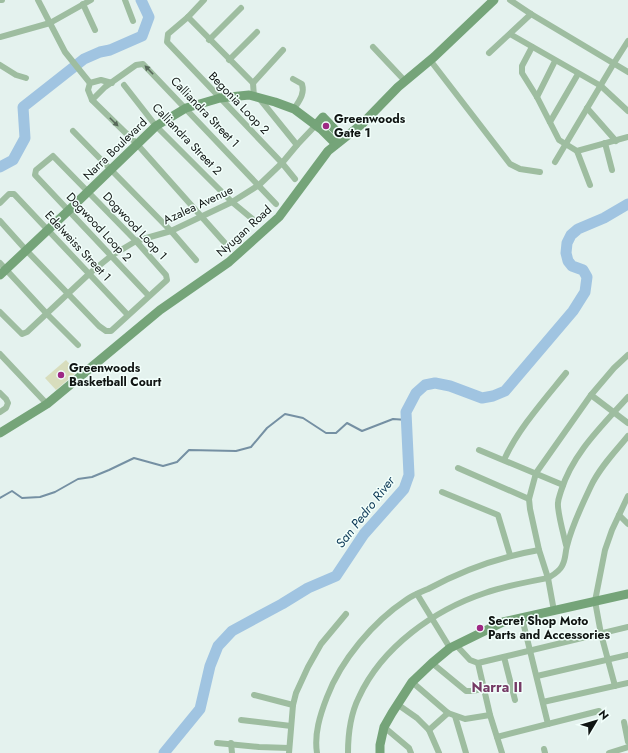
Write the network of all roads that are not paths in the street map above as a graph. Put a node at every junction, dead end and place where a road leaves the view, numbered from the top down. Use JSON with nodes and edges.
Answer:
{"nodes":[{"id":1,"x":38,"y":0,"type":"edge"},
{"id":2,"x":91,"y":0,"type":"edge"},
{"id":3,"x":124,"y":0,"type":"edge"},
{"id":4,"x":204,"y":0,"type":"edge"},
{"id":5,"x":494,"y":0,"type":"edge"},
{"id":6,"x":510,"y":0,"type":"edge"},
{"id":7,"x":83,"y":4,"type":"junction"},
{"id":8,"x":241,"y":8,"type":"dead end"},
{"id":9,"x":531,"y":14,"type":"junction"},
{"id":10,"x":188,"y":17,"type":"junction"},
{"id":11,"x":133,"y":21,"type":"dead end"},
{"id":12,"x":50,"y":23,"type":"junction"},
{"id":13,"x":95,"y":30,"type":"dead end"},
{"id":14,"x":257,"y":32,"type":"dead end"},
{"id":15,"x":510,"y":34,"type":"junction"},
{"id":16,"x":0,"y":37,"type":"edge"},
{"id":17,"x":210,"y":40,"type":"junction"},
{"id":18,"x":628,"y":41,"type":"edge"},
{"id":19,"x":373,"y":47,"type":"dead end"},
{"id":20,"x":532,"y":47,"type":"junction"},
{"id":21,"x":283,"y":50,"type":"dead end"},
{"id":22,"x":489,"y":53,"type":"dead end"},
{"id":23,"x":229,"y":60,"type":"junction"},
{"id":24,"x":430,"y":60,"type":"junction"},
{"id":25,"x":555,"y":61,"type":"junction"},
{"id":26,"x":614,"y":63,"type":"junction"},
{"id":27,"x":0,"y":65,"type":"edge"},
{"id":28,"x":628,"y":72,"type":"edge"},
{"id":29,"x":578,"y":74,"type":"junction"},
{"id":30,"x":26,"y":78,"type":"dead end"},
{"id":31,"x":293,"y":79,"type":"dead end"},
{"id":32,"x":405,"y":81,"type":"junction"},
{"id":33,"x":89,"y":82,"type":"junction"},
{"id":34,"x":253,"y":82,"type":"junction"},
{"id":35,"x":112,"y":83,"type":"junction"},
{"id":36,"x":124,"y":86,"type":"dead end"},
{"id":37,"x":601,"y":86,"type":"junction"},
{"id":38,"x":257,"y":97,"type":"junction"},
{"id":39,"x":537,"y":97,"type":"junction"},
{"id":40,"x":220,"y":98,"type":"junction"},
{"id":41,"x":92,"y":100,"type":"junction"},
{"id":42,"x":186,"y":108,"type":"junction"},
{"id":43,"x":587,"y":108,"type":"junction"},
{"id":44,"x":294,"y":109,"type":"junction"},
{"id":45,"x":628,"y":111,"type":"edge"},
{"id":46,"x":550,"y":122,"type":"junction"},
{"id":47,"x":316,"y":124,"type":"junction"},
{"id":48,"x":156,"y":126,"type":"junction"},
{"id":49,"x":73,"y":131,"type":"dead end"},
{"id":50,"x":628,"y":137,"type":"edge"},
{"id":51,"x":339,"y":141,"type":"junction"},
{"id":52,"x":616,"y":141,"type":"junction"},
{"id":53,"x":136,"y":143,"type":"junction"},
{"id":54,"x":566,"y":144,"type":"junction"},
{"id":55,"x":605,"y":144,"type":"junction"},
{"id":56,"x":297,"y":145,"type":"junction"},
{"id":57,"x":577,"y":151,"type":"junction"},
{"id":58,"x":53,"y":156,"type":"joint"},
{"id":59,"x":555,"y":162,"type":"dead end"},
{"id":60,"x":282,"y":163,"type":"junction"},
{"id":61,"x":110,"y":169,"type":"junction"},
{"id":62,"x":612,"y":170,"type":"dead end"},
{"id":63,"x":540,"y":172,"type":"dead end"},
{"id":64,"x":295,"y":179,"type":"dead end"},
{"id":65,"x":259,"y":185,"type":"junction"},
{"id":66,"x":590,"y":185,"type":"dead end"},
{"id":67,"x":88,"y":192,"type":"junction"},
{"id":68,"x":232,"y":202,"type":"junction"},
{"id":69,"x":0,"y":203,"type":"edge"},
{"id":70,"x":276,"y":204,"type":"dead end"},
{"id":71,"x":68,"y":212,"type":"junction"},
{"id":72,"x":200,"y":216,"type":"junction"},
{"id":73,"x":0,"y":221,"type":"edge"},
{"id":74,"x":256,"y":222,"type":"dead end"},
{"id":75,"x":48,"y":230,"type":"junction"},
{"id":76,"x":171,"y":231,"type":"junction"},
{"id":77,"x":136,"y":241,"type":"junction"},
{"id":78,"x":224,"y":242,"type":"dead end"},
{"id":79,"x":26,"y":250,"type":"junction"},
{"id":80,"x":111,"y":256,"type":"junction"},
{"id":81,"x":196,"y":260,"type":"dead end"},
{"id":82,"x":2,"y":269,"type":"edge"},
{"id":83,"x":90,"y":273,"type":"junction"},
{"id":84,"x":68,"y":294,"type":"junction"},
{"id":85,"x":149,"y":296,"type":"junction"},
{"id":86,"x":0,"y":312,"type":"edge"},
{"id":87,"x":47,"y":314,"type":"junction"},
{"id":88,"x":127,"y":314,"type":"junction"},
{"id":89,"x":78,"y":345,"type":"dead end"},
{"id":90,"x":0,"y":354,"type":"edge"},
{"id":91,"x":628,"y":355,"type":"edge"},
{"id":92,"x":566,"y":373,"type":"dead end"},
{"id":93,"x":0,"y":393,"type":"edge"},
{"id":94,"x":590,"y":395,"type":"junction"},
{"id":95,"x":628,"y":397,"type":"edge"},
{"id":96,"x":47,"y":404,"type":"junction"},
{"id":97,"x":0,"y":412,"type":"edge"},
{"id":98,"x":614,"y":412,"type":"junction"},
{"id":99,"x":628,"y":423,"type":"edge"},
{"id":100,"x":0,"y":433,"type":"edge"},
{"id":101,"x":628,"y":436,"type":"edge"},
{"id":102,"x":479,"y":450,"type":"dead end"},
{"id":103,"x":504,"y":460,"type":"junction"},
{"id":104,"x":458,"y":468,"type":"dead end"},
{"id":105,"x":536,"y":473,"type":"junction"},
{"id":106,"x":563,"y":485,"type":"junction"},
{"id":107,"x":442,"y":492,"type":"dead end"},
{"id":108,"x":628,"y":496,"type":"edge"},
{"id":109,"x":529,"y":499,"type":"junction"},
{"id":110,"x":619,"y":514,"type":"junction"},
{"id":111,"x":628,"y":524,"type":"edge"},
{"id":112,"x":566,"y":547,"type":"junction"},
{"id":113,"x":539,"y":550,"type":"junction"},
{"id":114,"x":510,"y":555,"type":"junction"},
{"id":115,"x":548,"y":578,"type":"junction"},
{"id":116,"x":417,"y":594,"type":"junction"},
{"id":117,"x":628,"y":594,"type":"edge"},
{"id":118,"x":594,"y":601,"type":"junction"},
{"id":119,"x":554,"y":611,"type":"junction"},
{"id":120,"x":346,"y":614,"type":"dead end"},
{"id":121,"x":522,"y":618,"type":"junction"},
{"id":122,"x":432,"y":619,"type":"junction"},
{"id":123,"x":628,"y":627,"type":"edge"},
{"id":124,"x":601,"y":634,"type":"junction"},
{"id":125,"x":453,"y":646,"type":"junction"},
{"id":126,"x":530,"y":650,"type":"junction"},
{"id":127,"x":628,"y":655,"type":"edge"},
{"id":128,"x":504,"y":657,"type":"junction"},
{"id":129,"x":608,"y":660,"type":"junction"},
{"id":130,"x":432,"y":663,"type":"junction"},
{"id":131,"x":478,"y":663,"type":"junction"},
{"id":132,"x":537,"y":676,"type":"junction"},
{"id":133,"x":412,"y":682,"type":"junction"},
{"id":134,"x":628,"y":683,"type":"edge"},
{"id":135,"x":615,"y":686,"type":"junction"},
{"id":136,"x":484,"y":688,"type":"junction"},
{"id":137,"x":254,"y":695,"type":"dead end"},
{"id":138,"x":515,"y":700,"type":"dead end"},
{"id":139,"x":543,"y":702,"type":"junction"},
{"id":140,"x":398,"y":704,"type":"junction"},
{"id":141,"x":293,"y":706,"type":"junction"},
{"id":142,"x":599,"y":711,"type":"dead end"},
{"id":143,"x":448,"y":713,"type":"junction"},
{"id":144,"x":490,"y":715,"type":"junction"},
{"id":145,"x":455,"y":716,"type":"junction"},
{"id":146,"x":241,"y":720,"type":"dead end"},
{"id":147,"x":624,"y":722,"type":"dead end"},
{"id":148,"x":548,"y":724,"type":"junction"},
{"id":149,"x":291,"y":726,"type":"junction"},
{"id":150,"x":384,"y":727,"type":"junction"},
{"id":151,"x":429,"y":730,"type":"junction"},
{"id":152,"x":497,"y":737,"type":"junction"},
{"id":153,"x":217,"y":742,"type":"dead end"},
{"id":154,"x":628,"y":742,"type":"edge"},
{"id":155,"x":232,"y":743,"type":"junction"},
{"id":156,"x":628,"y":747,"type":"edge"},
{"id":157,"x":259,"y":750,"type":"edge"},
{"id":158,"x":289,"y":751,"type":"edge"},
{"id":159,"x":232,"y":753,"type":"edge"},
{"id":160,"x":317,"y":753,"type":"edge"},
{"id":161,"x":348,"y":753,"type":"edge"},
{"id":162,"x":380,"y":753,"type":"edge"},
{"id":163,"x":411,"y":753,"type":"edge"},
{"id":164,"x":438,"y":753,"type":"edge"},
{"id":165,"x":466,"y":753,"type":"edge"},
{"id":166,"x":502,"y":753,"type":"edge"},
{"id":167,"x":609,"y":753,"type":"edge"}],
"edges":[{"from":1,"to":12,"type":"street"},
{"from":2,"to":7,"type":"street"},
{"from":3,"to":11,"type":"street"},
{"from":4,"to":10,"type":"street"},
{"from":5,"to":24,"type":"street","name":"Nyugan Road"},
{"from":6,"to":9,"type":"street"},
{"from":7,"to":12,"type":"street"},
{"from":7,"to":13,"type":"street"},
{"from":8,"to":17,"type":"street"},
{"from":9,"to":15,"type":"street"},
{"from":9,"to":26,"type":"street"},
{"from":10,"to":17,"type":"street"},
{"from":10,"to":40,"type":"street","name":"Begonia Loop 2"},
{"from":12,"to":16,"type":"street"},
{"from":12,"to":33,"type":"street"},
{"from":14,"to":23,"type":"street"},
{"from":15,"to":20,"type":"street"},
{"from":15,"to":22,"type":"street"},
{"from":17,"to":23,"type":"street"},
{"from":18,"to":26,"type":"street"},
{"from":19,"to":32,"type":"street"},
{"from":20,"to":25,"type":"street"},
{"from":20,"to":39,"type":"street"},
{"from":21,"to":34,"type":"street"},
{"from":23,"to":34,"type":"street"},
{"from":24,"to":32,"type":"street","name":"Nyugan Road"},
{"from":24,"to":63,"type":"street"},
{"from":25,"to":29,"type":"street"},
{"from":25,"to":39,"type":"street"},
{"from":26,"to":28,"type":"street"},
{"from":26,"to":37,"type":"street"},
{"from":27,"to":30,"type":"street"},
{"from":29,"to":37,"type":"street"},
{"from":29,"to":46,"type":"street"},
{"from":31,"to":44,"type":"street"},
{"from":32,"to":51,"type":"street","name":"Nyugan Road"},
{"from":33,"to":35,"type":"street"},
{"from":33,"to":41,"type":"street"},
{"from":34,"to":38,"type":"street"},
{"from":35,"to":41,"type":"street"},
{"from":42,"to":35,"type":"street","name":"Calliandra Street 1","one_way":true},
{"from":36,"to":48,"type":"street","name":"Calliandra Street 2"},
{"from":37,"to":43,"type":"street"},
{"from":37,"to":45,"type":"street"},
{"from":38,"to":40,"type":"street","name":"Narra Boulevard"},
{"from":38,"to":44,"type":"street","name":"Narra Boulevard"},
{"from":38,"to":56,"type":"street"},
{"from":39,"to":46,"type":"street"},
{"from":40,"to":42,"type":"street","name":"Narra Boulevard"},
{"from":40,"to":60,"type":"street","name":"Begonia Loop 2"},
{"from":41,"to":53,"type":"street","one_way":true},
{"from":42,"to":48,"type":"street","name":"Narra Boulevard"},
{"from":42,"to":65,"type":"street","name":"Calliandra Street 1"},
{"from":43,"to":52,"type":"street"},
{"from":43,"to":54,"type":"street"},
{"from":44,"to":47,"type":"street","name":"Narra Boulevard"},
{"from":46,"to":54,"type":"street"},
{"from":47,"to":51,"type":"street"},
{"from":47,"to":56,"type":"street","name":"Azalea Avenue"},
{"from":48,"to":53,"type":"street","name":"Narra Boulevard"},
{"from":48,"to":68,"type":"street","name":"Calliandra Street 2"},
{"from":49,"to":61,"type":"street"},
{"from":50,"to":52,"type":"street"},
{"from":51,"to":96,"type":"street","name":"Nyugan Road"},
{"from":52,"to":55,"type":"street"},
{"from":53,"to":61,"type":"street","name":"Narra Boulevard"},
{"from":53,"to":72,"type":"street"},
{"from":54,"to":57,"type":"street"},
{"from":54,"to":59,"type":"street"},
{"from":55,"to":57,"type":"street"},
{"from":55,"to":62,"type":"street"},
{"from":56,"to":60,"type":"street","name":"Azalea Avenue"},
{"from":57,"to":66,"type":"street"},
{"from":58,"to":67,"type":"street","name":"Dogwood Loop 1"},
{"from":58,"to":71,"type":"street","name":"Dogwood Loop 2"},
{"from":60,"to":64,"type":"street","name":"Begonia Loop 2"},
{"from":60,"to":65,"type":"street","name":"Azalea Avenue"},
{"from":61,"to":67,"type":"street","name":"Narra Boulevard"},
{"from":61,"to":76,"type":"street"},
{"from":65,"to":68,"type":"street","name":"Azalea Avenue"},
{"from":65,"to":70,"type":"street","name":"Calliandra Street 1"},
{"from":67,"to":71,"type":"street","name":"Narra Boulevard"},
{"from":67,"to":77,"type":"street","name":"Dogwood Loop 1"},
{"from":68,"to":72,"type":"street","name":"Azalea Avenue"},
{"from":68,"to":74,"type":"street","name":"Calliandra Street 2"},
{"from":69,"to":75,"type":"street","name":"Edelweiss Street 1"},
{"from":71,"to":75,"type":"street","name":"Narra Boulevard"},
{"from":71,"to":80,"type":"street","name":"Dogwood Loop 2"},
{"from":72,"to":76,"type":"street","name":"Azalea Avenue"},
{"from":72,"to":78,"type":"street"},
{"from":73,"to":79,"type":"street"},
{"from":75,"to":79,"type":"street","name":"Narra Boulevard"},
{"from":75,"to":83,"type":"street","name":"Edelweiss Street 1"},
{"from":76,"to":77,"type":"street","name":"Azalea Avenue"},
{"from":76,"to":81,"type":"street"},
{"from":77,"to":80,"type":"street","name":"Azalea Avenue"},
{"from":77,"to":85,"type":"street","name":"Dogwood Loop 1"},
{"from":79,"to":82,"type":"street","name":"Narra Boulevard"},
{"from":79,"to":84,"type":"street"},
{"from":80,"to":83,"type":"street","name":"Azalea Avenue"},
{"from":80,"to":85,"type":"street","name":"Dogwood Loop 2"},
{"from":82,"to":87,"type":"street"},
{"from":83,"to":84,"type":"street","name":"Azalea Avenue"},
{"from":83,"to":88,"type":"street","name":"Edelweiss Street 1"},
{"from":84,"to":87,"type":"street","name":"Azalea Avenue"},
{"from":84,"to":88,"type":"street"},
{"from":85,"to":88,"type":"street"},
{"from":86,"to":87,"type":"street","name":"Azalea Avenue"},
{"from":87,"to":89,"type":"street"},
{"from":90,"to":96,"type":"street"},
{"from":91,"to":94,"type":"street"},
{"from":92,"to":103,"type":"street"},
{"from":93,"to":97,"type":"street"},
{"from":94,"to":98,"type":"street"},
{"from":94,"to":105,"type":"street"},
{"from":95,"to":98,"type":"street"},
{"from":96,"to":100,"type":"street","name":"Nyugan Road"},
{"from":98,"to":99,"type":"street"},
{"from":98,"to":106,"type":"street"},
{"from":101,"to":112,"type":"street"},
{"from":102,"to":103,"type":"street"},
{"from":103,"to":105,"type":"street"},
{"from":104,"to":109,"type":"street"},
{"from":105,"to":106,"type":"street"},
{"from":105,"to":109,"type":"street"},
{"from":106,"to":112,"type":"street"},
{"from":107,"to":114,"type":"street"},
{"from":108,"to":110,"type":"street"},
{"from":109,"to":113,"type":"street"},
{"from":110,"to":111,"type":"street"},
{"from":110,"to":118,"type":"street"},
{"from":112,"to":115,"type":"street"},
{"from":113,"to":114,"type":"street"},
{"from":113,"to":115,"type":"street"},
{"from":114,"to":116,"type":"street"},
{"from":115,"to":119,"type":"street"},
{"from":115,"to":122,"type":"street"},
{"from":116,"to":122,"type":"street"},
{"from":116,"to":160,"type":"street"},
{"from":117,"to":118,"type":"street"},
{"from":118,"to":119,"type":"street"},
{"from":118,"to":124,"type":"street"},
{"from":119,"to":121,"type":"street"},
{"from":120,"to":141,"type":"street"},
{"from":121,"to":125,"type":"street"},
{"from":121,"to":126,"type":"street"},
{"from":122,"to":125,"type":"street"},
{"from":122,"to":161,"type":"street"},
{"from":123,"to":124,"type":"street"},
{"from":124,"to":126,"type":"street"},
{"from":124,"to":129,"type":"street"},
{"from":125,"to":130,"type":"street"},
{"from":125,"to":131,"type":"street"},
{"from":126,"to":128,"type":"street"},
{"from":126,"to":132,"type":"street"},
{"from":127,"to":129,"type":"street"},
{"from":128,"to":131,"type":"street"},
{"from":128,"to":138,"type":"street"},
{"from":129,"to":132,"type":"street"},
{"from":129,"to":135,"type":"street"},
{"from":130,"to":133,"type":"street"},
{"from":130,"to":136,"type":"street"},
{"from":131,"to":136,"type":"street"},
{"from":132,"to":139,"type":"street"},
{"from":133,"to":140,"type":"street"},
{"from":133,"to":143,"type":"street"},
{"from":134,"to":135,"type":"street"},
{"from":135,"to":139,"type":"street"},
{"from":136,"to":144,"type":"street"},
{"from":137,"to":141,"type":"street"},
{"from":139,"to":148,"type":"street"},
{"from":140,"to":150,"type":"street"},
{"from":140,"to":151,"type":"street"},
{"from":141,"to":149,"type":"street"},
{"from":142,"to":148,"type":"street"},
{"from":143,"to":145,"type":"street"},
{"from":143,"to":151,"type":"street"},
{"from":144,"to":145,"type":"street"},
{"from":144,"to":152,"type":"street"},
{"from":145,"to":165,"type":"street"},
{"from":146,"to":149,"type":"street"},
{"from":147,"to":154,"type":"street"},
{"from":148,"to":152,"type":"street"},
{"from":149,"to":158,"type":"street"},
{"from":150,"to":162,"type":"street"},
{"from":150,"to":163,"type":"street"},
{"from":151,"to":164,"type":"street"},
{"from":152,"to":166,"type":"street"},
{"from":153,"to":155,"type":"street"},
{"from":155,"to":157,"type":"street"},
{"from":155,"to":159,"type":"street"},
{"from":156,"to":167,"type":"street"},
{"from":157,"to":158,"type":"street"}]}
